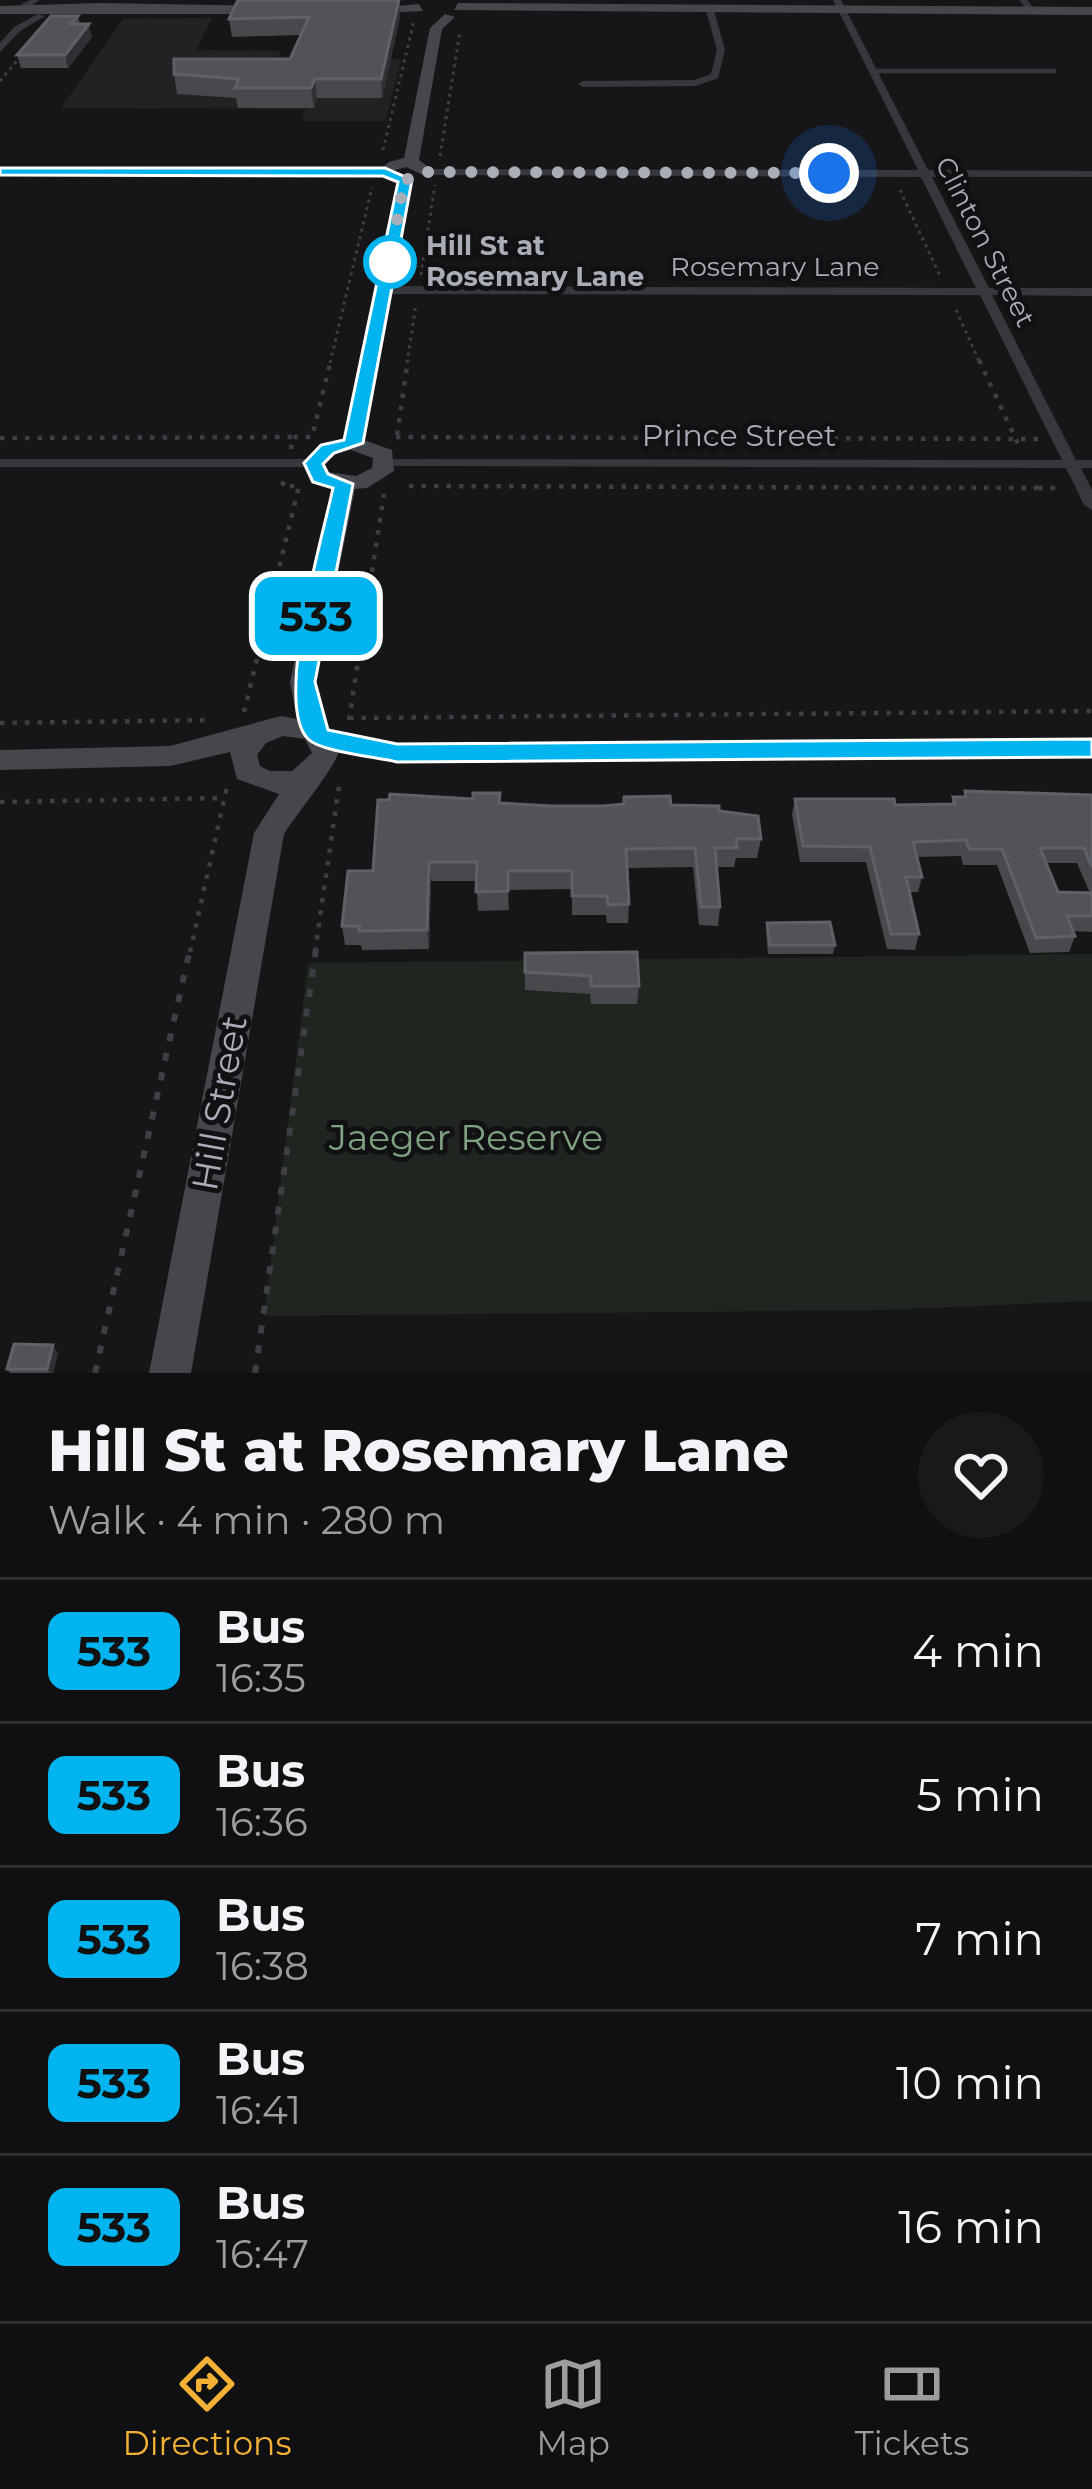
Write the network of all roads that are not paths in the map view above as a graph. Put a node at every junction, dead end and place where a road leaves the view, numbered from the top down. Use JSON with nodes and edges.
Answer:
{"nodes":[{"id":1,"x":678,"y":5,"type":"edge"},
{"id":2,"x":839,"y":5,"type":"edge"},
{"id":3,"x":1028,"y":5,"type":"edge"},
{"id":4,"x":294,"y":10,"type":"edge"},
{"id":5,"x":335,"y":10,"type":"edge"},
{"id":6,"x":710,"y":10,"type":"junction"},
{"id":7,"x":1092,"y":10,"type":"edge"},
{"id":8,"x":28,"y":11,"type":"edge"},
{"id":9,"x":437,"y":11,"type":"edge"},
{"id":10,"x":0,"y":49,"type":"edge"},
{"id":11,"x":872,"y":71,"type":"junction"},
{"id":12,"x":1054,"y":71,"type":"dead end"},
{"id":13,"x":583,"y":84,"type":"dead end"},
{"id":14,"x":383,"y":164,"type":"joint"},
{"id":15,"x":408,"y":171,"type":"junction"},
{"id":16,"x":0,"y":172,"type":"edge"},
{"id":17,"x":924,"y":173,"type":"junction"},
{"id":18,"x":1092,"y":174,"type":"edge"},
{"id":19,"x":431,"y":179,"type":"joint"},
{"id":20,"x":385,"y":290,"type":"junction"},
{"id":21,"x":983,"y":292,"type":"junction"},
{"id":22,"x":1092,"y":292,"type":"edge"},
{"id":23,"x":353,"y":443,"type":"junction"},
{"id":24,"x":0,"y":463,"type":"edge"},
{"id":25,"x":313,"y":463,"type":"junction"},
{"id":26,"x":1070,"y":464,"type":"junction"},
{"id":27,"x":1092,"y":464,"type":"edge"},
{"id":28,"x":386,"y":474,"type":"junction"},
{"id":29,"x":344,"y":484,"type":"junction"},
{"id":30,"x":1092,"y":506,"type":"edge"},
{"id":31,"x":303,"y":682,"type":"junction"},
{"id":32,"x":261,"y":733,"type":"junction"},
{"id":33,"x":1092,"y":748,"type":"edge"},
{"id":34,"x":327,"y":749,"type":"junction"},
{"id":35,"x":170,"y":756,"type":"junction"},
{"id":36,"x":0,"y":760,"type":"edge"},
{"id":37,"x":251,"y":775,"type":"junction"},
{"id":38,"x":269,"y":833,"type":"junction"},
{"id":39,"x":170,"y":1373,"type":"edge"}],
"edges":[{"from":1,"to":6,"type":"main road"},
{"from":1,"to":9,"type":"main road"},
{"from":2,"to":3,"type":"main road"},
{"from":2,"to":6,"type":"main road"},
{"from":2,"to":11,"type":"street","name":"Clinton Street"},
{"from":3,"to":7,"type":"main road"},
{"from":4,"to":8,"type":"main road"},
{"from":5,"to":9,"type":"main road"},
{"from":6,"to":13,"type":"street"},
{"from":8,"to":10,"type":"street"},
{"from":9,"to":15,"type":"main road"},
{"from":11,"to":12,"type":"lane"},
{"from":11,"to":17,"type":"street","name":"Clinton Street"},
{"from":14,"to":15,"type":"main road"},
{"from":14,"to":16,"type":"street"},
{"from":15,"to":19,"type":"main road"},
{"from":15,"to":20,"type":"main road"},
{"from":17,"to":18,"type":"street"},
{"from":17,"to":19,"type":"street"},
{"from":17,"to":21,"type":"street","name":"Clinton Street"},
{"from":20,"to":21,"type":"street","name":"Rosemary Lane"},
{"from":20,"to":23,"type":"main road"},
{"from":21,"to":22,"type":"street","name":"Rosemary Lane"},
{"from":21,"to":26,"type":"street","name":"Clinton Street"},
{"from":23,"to":25,"type":"main road"},
{"from":23,"to":28,"type":"main road"},
{"from":24,"to":25,"type":"street"},
{"from":25,"to":29,"type":"main road"},
{"from":26,"to":27,"type":"street","name":"Prince Street"},
{"from":26,"to":28,"type":"street","name":"Prince Street"},
{"from":26,"to":30,"type":"street","name":"Clinton Street"},
{"from":28,"to":29,"type":"main road"},
{"from":29,"to":31,"type":"main road"},
{"from":31,"to":32,"type":"main road"},
{"from":31,"to":34,"type":"main road"},
{"from":32,"to":34,"type":"main road"},
{"from":32,"to":35,"type":"main road"},
{"from":32,"to":37,"type":"main road"},
{"from":33,"to":34,"type":"main road"},
{"from":34,"to":37,"type":"main road"},
{"from":34,"to":38,"type":"main road","name":"Hill Street"},
{"from":35,"to":36,"type":"main road"},
{"from":35,"to":37,"type":"main road"},
{"from":37,"to":38,"type":"main road","name":"Hill Street"},
{"from":38,"to":39,"type":"main road","name":"Hill Street"}]}
